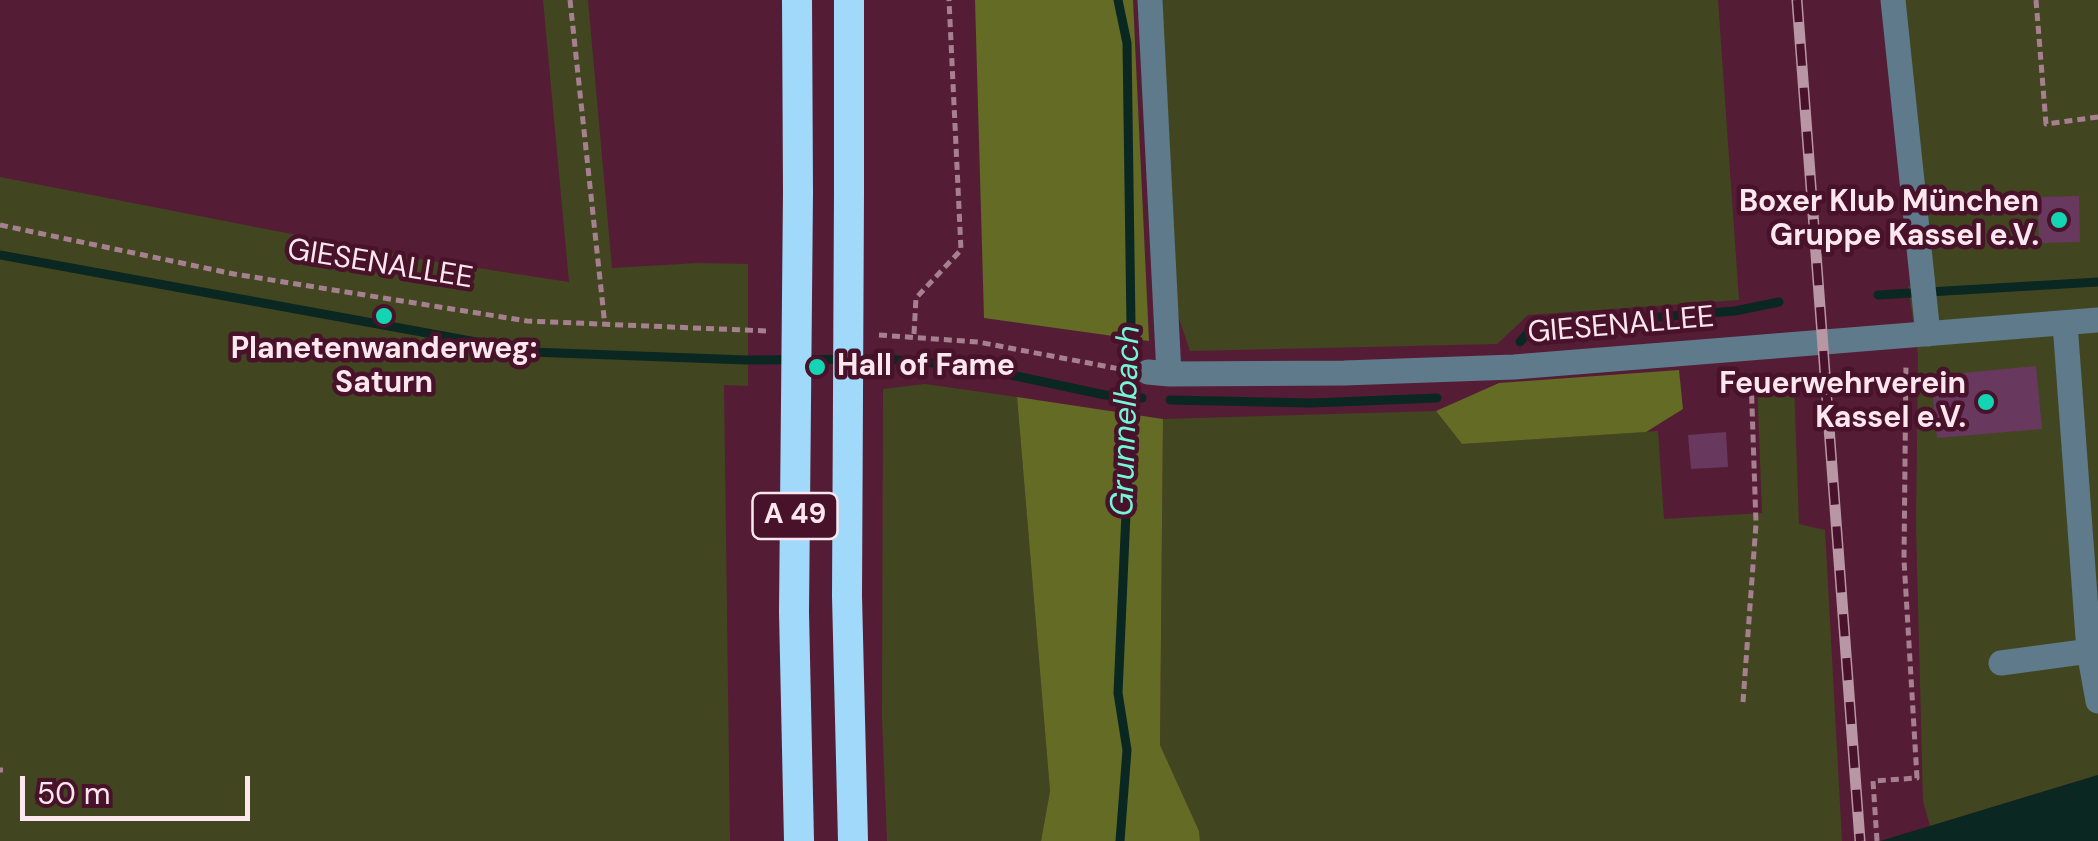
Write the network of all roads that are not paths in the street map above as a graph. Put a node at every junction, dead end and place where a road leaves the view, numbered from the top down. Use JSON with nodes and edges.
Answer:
{"nodes":[{"id":1,"x":798,"y":0,"type":"edge"},
{"id":2,"x":849,"y":0,"type":"edge"},
{"id":3,"x":1150,"y":0,"type":"edge"},
{"id":4,"x":1894,"y":0,"type":"edge"},
{"id":5,"x":2098,"y":320,"type":"edge"},
{"id":6,"x":2065,"y":323,"type":"junction"},
{"id":7,"x":1917,"y":335,"type":"junction"},
{"id":8,"x":2094,"y":650,"type":"edge"},
{"id":9,"x":2001,"y":663,"type":"dead end"},
{"id":10,"x":2098,"y":701,"type":"edge"},
{"id":11,"x":799,"y":841,"type":"edge"},
{"id":12,"x":853,"y":841,"type":"edge"}],
"edges":[{"from":1,"to":11,"type":"highway","number":"A 49","bridge":true},
{"from":2,"to":12,"type":"highway","number":"A 49","bridge":true},
{"from":3,"to":7,"type":"street","name":"GIESENALLEE"},
{"from":4,"to":7,"type":"street"},
{"from":5,"to":6,"type":"street","name":"GIESENALLEE"},
{"from":6,"to":7,"type":"street","name":"GIESENALLEE"},
{"from":6,"to":8,"type":"street"},
{"from":8,"to":9,"type":"street"},
{"from":8,"to":10,"type":"street"}]}
